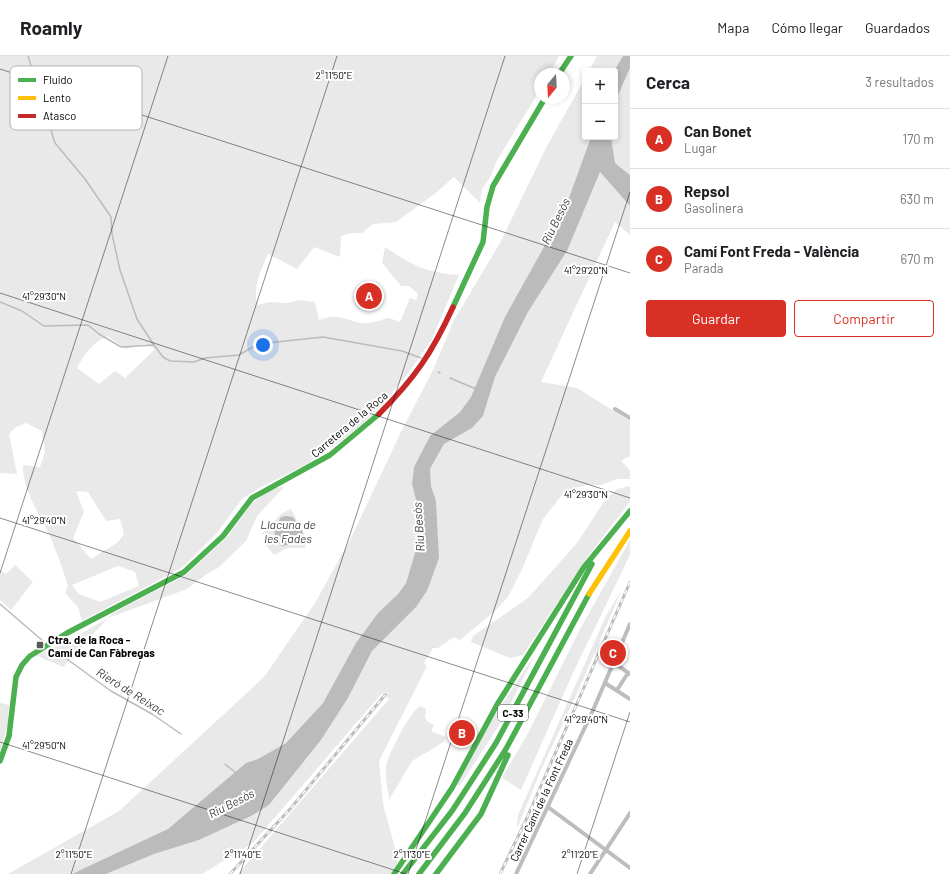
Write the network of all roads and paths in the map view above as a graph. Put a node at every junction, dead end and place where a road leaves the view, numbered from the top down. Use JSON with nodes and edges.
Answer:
{"nodes":[{"id":1,"x":571,"y":56,"type":"edge"},
{"id":2,"x":563,"y":68,"type":"edge"},
{"id":3,"x":541,"y":104,"type":"edge"},
{"id":4,"x":615,"y":409,"type":"dead end"},
{"id":5,"x":630,"y":418,"type":"edge"},
{"id":6,"x":630,"y":511,"type":"edge"},
{"id":7,"x":630,"y":531,"type":"edge"},
{"id":8,"x":606,"y":542,"type":"junction"},
{"id":9,"x":630,"y":624,"type":"edge"},
{"id":10,"x":625,"y":635,"type":"junction"},
{"id":11,"x":630,"y":637,"type":"edge"},
{"id":12,"x":613,"y":662,"type":"junction"},
{"id":13,"x":629,"y":674,"type":"edge"},
{"id":14,"x":605,"y":683,"type":"junction"},
{"id":15,"x":618,"y":690,"type":"junction"},
{"id":16,"x":630,"y":699,"type":"edge"},
{"id":17,"x":516,"y":733,"type":"junction"},
{"id":18,"x":0,"y":761,"type":"edge"},
{"id":19,"x":548,"y":807,"type":"junction"},
{"id":20,"x":630,"y":813,"type":"edge"},
{"id":21,"x":606,"y":850,"type":"junction"},
{"id":22,"x":630,"y":868,"type":"edge"},
{"id":23,"x":394,"y":874,"type":"edge"},
{"id":24,"x":403,"y":874,"type":"edge"},
{"id":25,"x":419,"y":874,"type":"edge"},
{"id":26,"x":436,"y":874,"type":"edge"},
{"id":27,"x":516,"y":874,"type":"edge"},
{"id":28,"x":590,"y":874,"type":"edge"}],
"edges":[{"from":1,"to":2,"type":"main road"},
{"from":3,"to":18,"type":"main road","name":"Carretera de la Roca"},
{"from":4,"to":5,"type":"street"},
{"from":6,"to":8,"type":"main road","number":"C-33"},
{"from":7,"to":17,"type":"main road","number":"C-33"},
{"from":8,"to":23,"type":"main road"},
{"from":8,"to":24,"type":"main road","number":"C-33"},
{"from":9,"to":10,"type":"street","name":"Carrer Camí de la Font Freda"},
{"from":10,"to":11,"type":"street"},
{"from":10,"to":12,"type":"street","name":"Carrer Camí de la Font Freda"},
{"from":12,"to":13,"type":"street"},
{"from":12,"to":14,"type":"street","name":"Carrer Camí de la Font Freda"},
{"from":13,"to":15,"type":"street"},
{"from":14,"to":15,"type":"street"},
{"from":14,"to":19,"type":"street","name":"Carrer Camí de la Font Freda"},
{"from":15,"to":16,"type":"street"},
{"from":17,"to":25,"type":"main road","number":"C-33"},
{"from":17,"to":26,"type":"main road"},
{"from":19,"to":21,"type":"street"},
{"from":19,"to":27,"type":"street","name":"Carrer Camí de la Font Freda"},
{"from":20,"to":21,"type":"street"},
{"from":21,"to":22,"type":"street"},
{"from":21,"to":28,"type":"street"}]}
